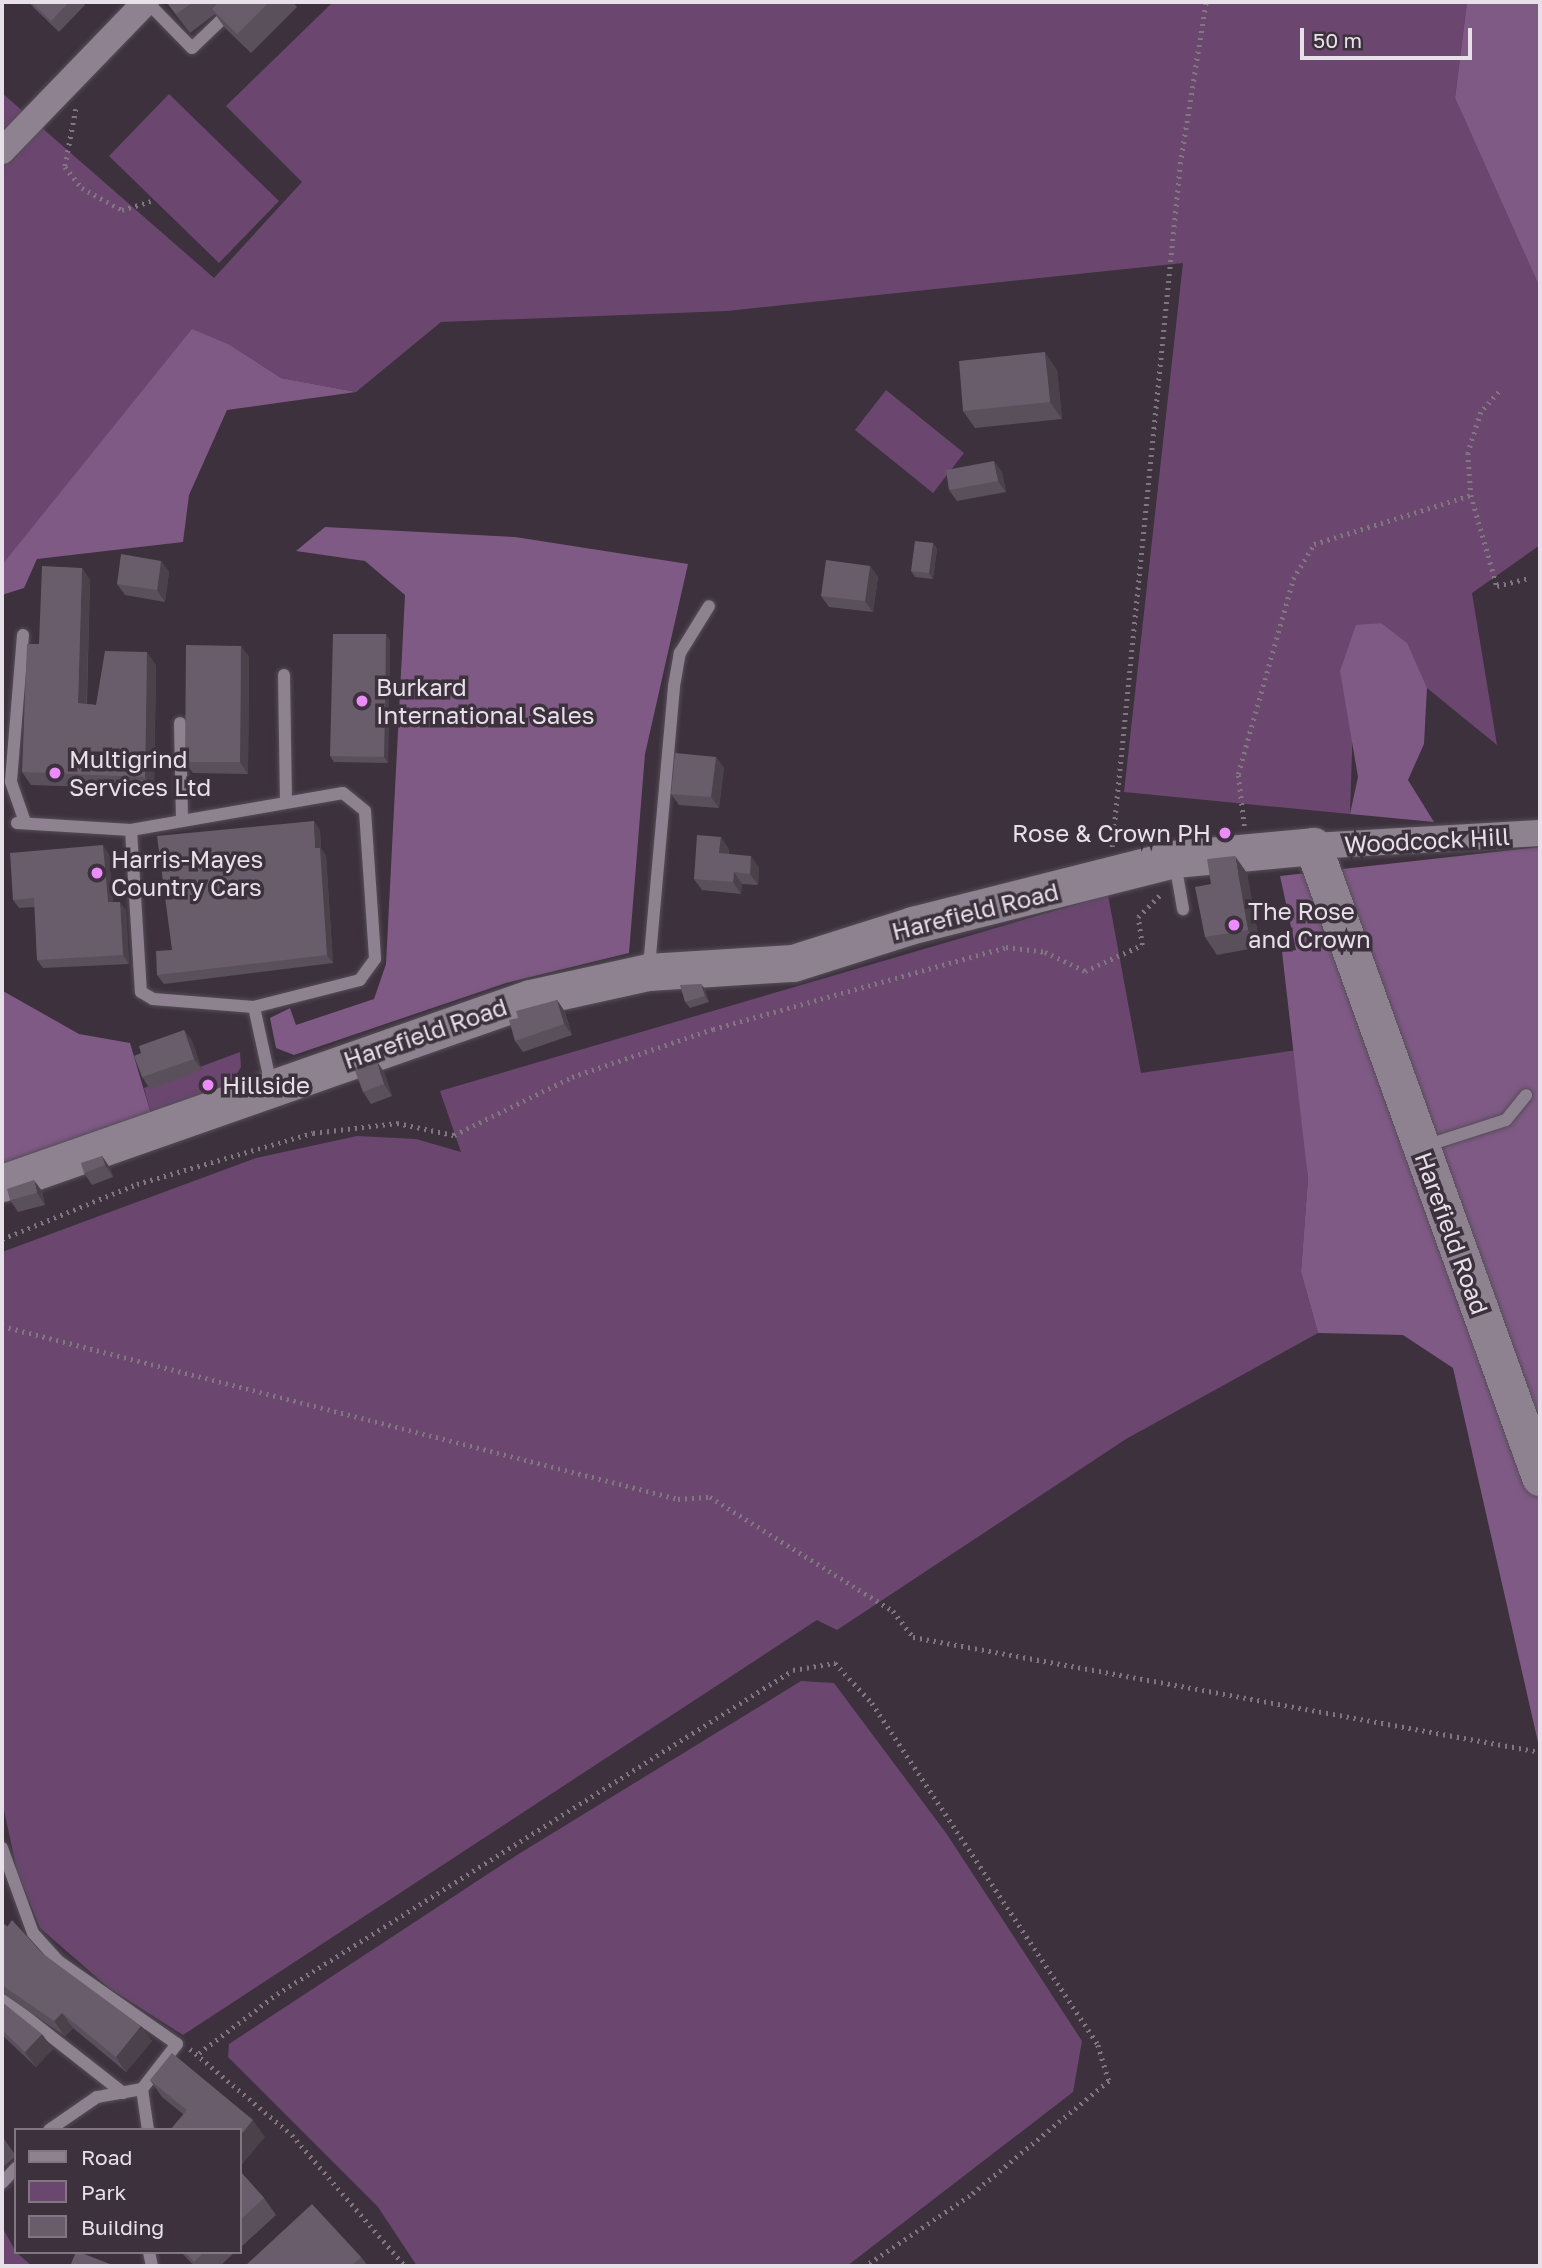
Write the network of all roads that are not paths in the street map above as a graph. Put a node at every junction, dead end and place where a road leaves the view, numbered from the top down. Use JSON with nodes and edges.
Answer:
{"nodes":[{"id":1,"x":147,"y":2,"type":"edge"},
{"id":2,"x":240,"y":2,"type":"edge"},
{"id":3,"x":2,"y":151,"type":"edge"},
{"id":4,"x":709,"y":607,"type":"dead end"},
{"id":5,"x":23,"y":635,"type":"dead end"},
{"id":6,"x":284,"y":675,"type":"dead end"},
{"id":7,"x":180,"y":723,"type":"dead end"},
{"id":8,"x":286,"y":803,"type":"junction"},
{"id":9,"x":182,"y":818,"type":"junction"},
{"id":10,"x":131,"y":830,"type":"junction"},
{"id":11,"x":1540,"y":833,"type":"edge"},
{"id":12,"x":1313,"y":846,"type":"junction"},
{"id":13,"x":1170,"y":874,"type":"junction"},
{"id":14,"x":1182,"y":909,"type":"dead end"},
{"id":15,"x":648,"y":972,"type":"junction"},
{"id":16,"x":254,"y":1007,"type":"junction"},
{"id":17,"x":271,"y":1085,"type":"junction"},
{"id":18,"x":1526,"y":1096,"type":"dead end"},
{"id":19,"x":1421,"y":1147,"type":"junction"},
{"id":20,"x":2,"y":1183,"type":"edge"},
{"id":21,"x":1540,"y":1477,"type":"edge"},
{"id":22,"x":2,"y":1848,"type":"edge"},
{"id":23,"x":2,"y":1998,"type":"edge"},
{"id":24,"x":142,"y":2089,"type":"junction"},
{"id":25,"x":123,"y":2093,"type":"junction"},
{"id":26,"x":52,"y":2128,"type":"edge"},
{"id":27,"x":148,"y":2128,"type":"edge"},
{"id":28,"x":14,"y":2170,"type":"edge"},
{"id":29,"x":2,"y":2183,"type":"edge"}],
"edges":[{"from":1,"to":2,"type":"lane"},
{"from":1,"to":3,"type":"street"},
{"from":4,"to":15,"type":"lane"},
{"from":5,"to":10,"type":"lane"},
{"from":6,"to":8,"type":"lane"},
{"from":7,"to":9,"type":"lane"},
{"from":8,"to":9,"type":"lane"},
{"from":8,"to":16,"type":"lane"},
{"from":9,"to":10,"type":"lane"},
{"from":10,"to":16,"type":"lane"},
{"from":11,"to":12,"type":"street","name":"Woodcock Hill"},
{"from":12,"to":13,"type":"street","name":"Harefield Road"},
{"from":12,"to":19,"type":"street","name":"Harefield Road"},
{"from":13,"to":14,"type":"lane"},
{"from":13,"to":15,"type":"street","name":"Harefield Road"},
{"from":15,"to":17,"type":"street","name":"Harefield Road"},
{"from":16,"to":17,"type":"lane"},
{"from":17,"to":20,"type":"street","name":"Harefield Road"},
{"from":18,"to":19,"type":"lane"},
{"from":19,"to":21,"type":"street","name":"Harefield Road"},
{"from":22,"to":24,"type":"lane"},
{"from":23,"to":25,"type":"lane"},
{"from":24,"to":25,"type":"lane"},
{"from":24,"to":27,"type":"lane"},
{"from":25,"to":26,"type":"lane"},
{"from":28,"to":29,"type":"lane"}]}
